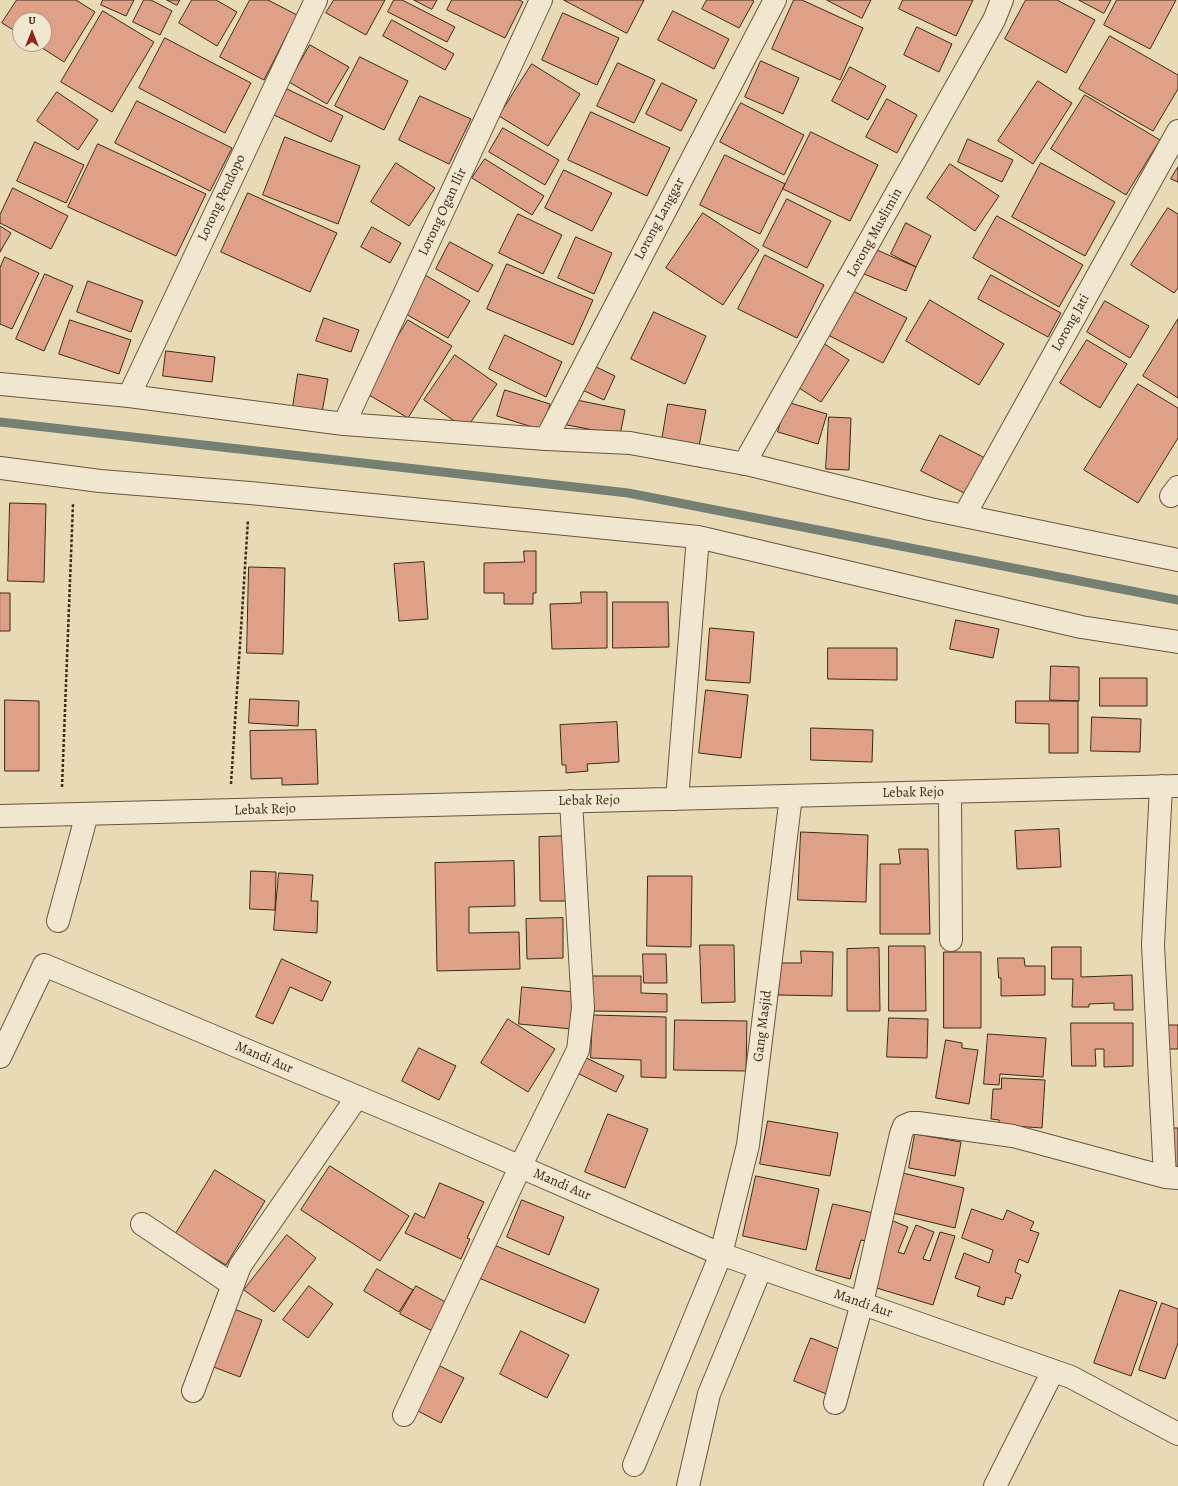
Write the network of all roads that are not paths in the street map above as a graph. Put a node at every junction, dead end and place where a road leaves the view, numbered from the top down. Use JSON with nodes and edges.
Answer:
{"nodes":[{"id":1,"x":316,"y":0,"type":"edge"},
{"id":2,"x":541,"y":0,"type":"edge"},
{"id":3,"x":775,"y":0,"type":"edge"},
{"id":4,"x":1002,"y":0,"type":"edge"},
{"id":5,"x":1178,"y":131,"type":"edge"},
{"id":6,"x":0,"y":384,"type":"edge"},
{"id":7,"x":128,"y":396,"type":"junction"},
{"id":8,"x":344,"y":424,"type":"junction"},
{"id":9,"x":546,"y":439,"type":"junction"},
{"id":10,"x":744,"y":464,"type":"junction"},
{"id":11,"x":0,"y":468,"type":"edge"},
{"id":12,"x":964,"y":516,"type":"junction"},
{"id":13,"x":698,"y":537,"type":"junction"},
{"id":14,"x":1178,"y":560,"type":"edge"},
{"id":15,"x":1178,"y":642,"type":"edge"},
{"id":16,"x":1169,"y":786,"type":"edge"},
{"id":17,"x":950,"y":792,"type":"junction"},
{"id":18,"x":791,"y":796,"type":"junction"},
{"id":19,"x":678,"y":799,"type":"junction"},
{"id":20,"x":571,"y":802,"type":"junction"},
{"id":21,"x":87,"y":814,"type":"junction"},
{"id":22,"x":0,"y":816,"type":"edge"},
{"id":23,"x":58,"y":920,"type":"dead end"},
{"id":24,"x":951,"y":940,"type":"dead end"},
{"id":25,"x":0,"y":1057,"type":"edge"},
{"id":26,"x":357,"y":1097,"type":"junction"},
{"id":27,"x":520,"y":1167,"type":"junction"},
{"id":28,"x":1172,"y":1178,"type":"edge"},
{"id":29,"x":142,"y":1224,"type":"dead end"},
{"id":30,"x":721,"y":1254,"type":"junction"},
{"id":31,"x":761,"y":1268,"type":"junction"},
{"id":32,"x":232,"y":1285,"type":"junction"},
{"id":33,"x":862,"y":1303,"type":"junction"},
{"id":34,"x":1053,"y":1371,"type":"junction"},
{"id":35,"x":193,"y":1391,"type":"dead end"},
{"id":36,"x":834,"y":1403,"type":"dead end"},
{"id":37,"x":404,"y":1415,"type":"dead end"},
{"id":38,"x":1178,"y":1434,"type":"edge"},
{"id":39,"x":634,"y":1464,"type":"dead end"},
{"id":40,"x":688,"y":1486,"type":"edge"},
{"id":41,"x":995,"y":1486,"type":"edge"}],
"edges":[{"from":1,"to":7,"type":"street","name":"Lorong Pendopo"},
{"from":2,"to":8,"type":"street","name":"Lorong Ogan Ilir"},
{"from":3,"to":9,"type":"street","name":"Lorong Langgar"},
{"from":4,"to":10,"type":"street","name":"Lorong Muslimin"},
{"from":5,"to":12,"type":"street","name":"Lorong Jati"},
{"from":6,"to":7,"type":"street"},
{"from":7,"to":8,"type":"street"},
{"from":8,"to":9,"type":"street"},
{"from":9,"to":10,"type":"street"},
{"from":10,"to":12,"type":"street"},
{"from":11,"to":13,"type":"street"},
{"from":12,"to":14,"type":"street"},
{"from":13,"to":15,"type":"street"},
{"from":13,"to":19,"type":"street"},
{"from":16,"to":17,"type":"street","name":"Lebak Rejo"},
{"from":16,"to":28,"type":"street"},
{"from":17,"to":18,"type":"street","name":"Lebak Rejo"},
{"from":17,"to":24,"type":"street"},
{"from":18,"to":19,"type":"street","name":"Lebak Rejo"},
{"from":18,"to":30,"type":"street","name":"Gang Masjid"},
{"from":19,"to":20,"type":"street","name":"Lebak Rejo"},
{"from":20,"to":21,"type":"street","name":"Lebak Rejo"},
{"from":20,"to":27,"type":"street"},
{"from":21,"to":22,"type":"street","name":"Lebak Rejo"},
{"from":21,"to":23,"type":"street"},
{"from":25,"to":26,"type":"street","name":"Mandi Aur"},
{"from":26,"to":27,"type":"street","name":"Mandi Aur"},
{"from":26,"to":32,"type":"street"},
{"from":27,"to":30,"type":"street","name":"Mandi Aur"},
{"from":27,"to":37,"type":"street"},
{"from":28,"to":33,"type":"street"},
{"from":29,"to":32,"type":"street"},
{"from":30,"to":31,"type":"street","name":"Mandi Aur"},
{"from":30,"to":39,"type":"street","name":"Gang Masjid"},
{"from":31,"to":33,"type":"street","name":"Mandi Aur"},
{"from":31,"to":40,"type":"street"},
{"from":32,"to":35,"type":"street"},
{"from":33,"to":34,"type":"street","name":"Mandi Aur"},
{"from":33,"to":36,"type":"street"},
{"from":34,"to":38,"type":"street","name":"Mandi Aur"},
{"from":34,"to":41,"type":"street"}]}
